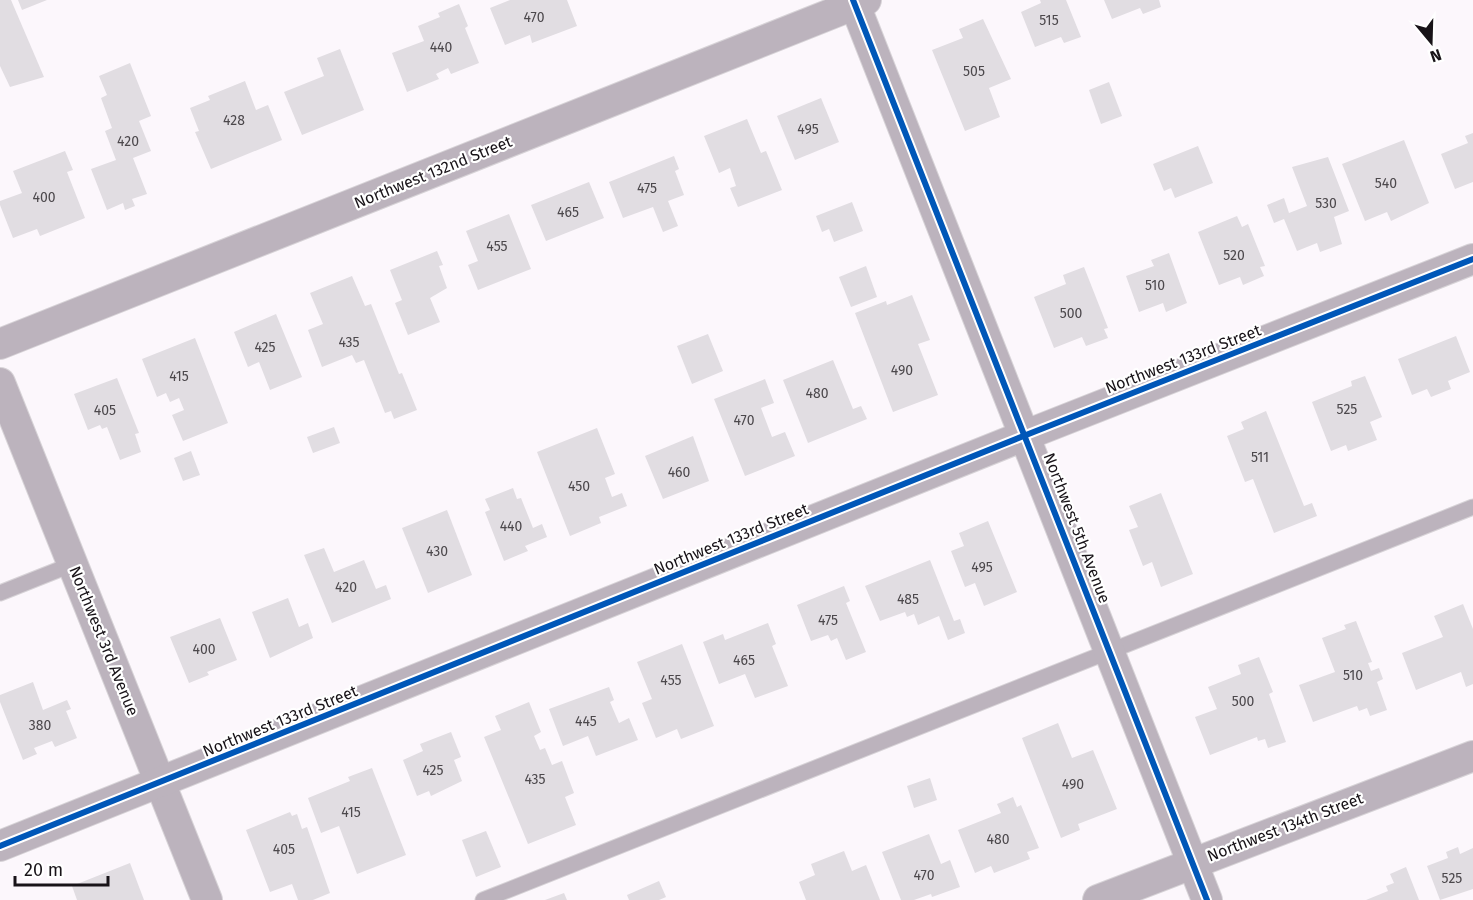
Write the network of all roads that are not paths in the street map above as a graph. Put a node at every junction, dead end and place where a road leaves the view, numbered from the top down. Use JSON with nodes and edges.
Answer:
{"nodes":[{"id":1,"x":858,"y":1,"type":"edge"},
{"id":2,"x":1473,"y":259,"type":"edge"},
{"id":3,"x":0,"y":344,"type":"edge"},
{"id":4,"x":0,"y":383,"type":"edge"},
{"id":5,"x":1026,"y":435,"type":"junction"},
{"id":6,"x":1473,"y":507,"type":"edge"},
{"id":7,"x":73,"y":564,"type":"junction"},
{"id":8,"x":0,"y":593,"type":"edge"},
{"id":9,"x":1110,"y":651,"type":"junction"},
{"id":10,"x":1473,"y":756,"type":"edge"},
{"id":11,"x":162,"y":783,"type":"junction"},
{"id":12,"x":0,"y":846,"type":"edge"},
{"id":13,"x":1192,"y":862,"type":"junction"},
{"id":14,"x":207,"y":900,"type":"edge"},
{"id":15,"x":483,"y":900,"type":"edge"},
{"id":16,"x":1098,"y":900,"type":"edge"},
{"id":17,"x":1207,"y":900,"type":"edge"}],
"edges":[{"from":1,"to":3,"type":"street","name":"Northwest 132nd Street"},
{"from":1,"to":5,"type":"street","name":"Northwest 5th Avenue"},
{"from":2,"to":5,"type":"street","name":"Northwest 133rd Street"},
{"from":4,"to":7,"type":"street","name":"Northwest 3rd Avenue"},
{"from":5,"to":9,"type":"street","name":"Northwest 5th Avenue"},
{"from":5,"to":11,"type":"street","name":"Northwest 133rd Street"},
{"from":6,"to":9,"type":"lane"},
{"from":7,"to":8,"type":"lane"},
{"from":7,"to":11,"type":"street","name":"Northwest 3rd Avenue"},
{"from":9,"to":13,"type":"street","name":"Northwest 5th Avenue"},
{"from":9,"to":15,"type":"lane"},
{"from":10,"to":13,"type":"street","name":"Northwest 134th Street"},
{"from":11,"to":12,"type":"street","name":"Northwest 133rd Street"},
{"from":11,"to":14,"type":"street","name":"Northwest 3rd Avenue"},
{"from":13,"to":16,"type":"street","name":"Northwest 134th Street"},
{"from":13,"to":17,"type":"street","name":"Northwest 5th Avenue"}]}
